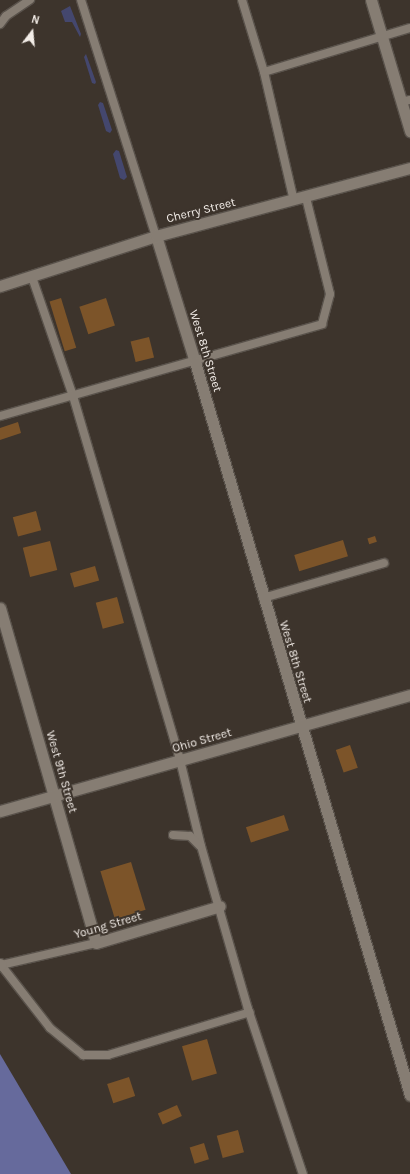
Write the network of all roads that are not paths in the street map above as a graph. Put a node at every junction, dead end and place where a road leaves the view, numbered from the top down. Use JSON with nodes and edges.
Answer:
{"nodes":[{"id":1,"x":30,"y":0,"type":"edge"},
{"id":2,"x":81,"y":0,"type":"edge"},
{"id":3,"x":242,"y":0,"type":"edge"},
{"id":4,"x":371,"y":0,"type":"edge"},
{"id":5,"x":0,"y":24,"type":"edge"},
{"id":6,"x":410,"y":28,"type":"edge"},
{"id":7,"x":382,"y":36,"type":"junction"},
{"id":8,"x":264,"y":72,"type":"junction"},
{"id":9,"x":406,"y":101,"type":"edge"},
{"id":10,"x":410,"y":131,"type":"edge"},
{"id":11,"x":410,"y":168,"type":"edge"},
{"id":12,"x":306,"y":198,"type":"junction"},
{"id":13,"x":294,"y":201,"type":"junction"},
{"id":14,"x":156,"y":236,"type":"junction"},
{"id":15,"x":32,"y":277,"type":"junction"},
{"id":16,"x":0,"y":286,"type":"edge"},
{"id":17,"x":195,"y":362,"type":"junction"},
{"id":18,"x":73,"y":396,"type":"junction"},
{"id":19,"x":0,"y":416,"type":"edge"},
{"id":20,"x":384,"y":563,"type":"dead end"},
{"id":21,"x":263,"y":598,"type":"junction"},
{"id":22,"x":0,"y":608,"type":"edge"},
{"id":23,"x":410,"y":695,"type":"edge"},
{"id":24,"x":301,"y":726,"type":"junction"},
{"id":25,"x":180,"y":760,"type":"junction"},
{"id":26,"x":54,"y":797,"type":"junction"},
{"id":27,"x":0,"y":811,"type":"edge"},
{"id":28,"x":173,"y":835,"type":"dead end"},
{"id":29,"x":201,"y":846,"type":"junction"},
{"id":30,"x":220,"y":906,"type":"junction"},
{"id":31,"x":96,"y":943,"type":"junction"},
{"id":32,"x":1,"y":964,"type":"edge"},
{"id":33,"x":250,"y":1012,"type":"junction"},
{"id":34,"x":410,"y":1095,"type":"edge"},
{"id":35,"x":303,"y":1174,"type":"edge"}],
"edges":[{"from":1,"to":5,"type":"lane"},
{"from":2,"to":14,"type":"lane"},
{"from":3,"to":8,"type":"lane"},
{"from":4,"to":7,"type":"street"},
{"from":6,"to":7,"type":"lane"},
{"from":7,"to":8,"type":"lane"},
{"from":7,"to":9,"type":"street"},
{"from":8,"to":13,"type":"lane"},
{"from":9,"to":10,"type":"street"},
{"from":11,"to":12,"type":"street","name":"Cherry Street"},
{"from":12,"to":13,"type":"street","name":"Cherry Street"},
{"from":12,"to":17,"type":"lane"},
{"from":13,"to":14,"type":"street","name":"Cherry Street"},
{"from":14,"to":15,"type":"street","name":"Cherry Street"},
{"from":14,"to":17,"type":"street","name":"West 8th Street"},
{"from":15,"to":16,"type":"street","name":"Cherry Street"},
{"from":15,"to":18,"type":"lane"},
{"from":17,"to":18,"type":"lane"},
{"from":17,"to":21,"type":"street","name":"West 8th Street"},
{"from":18,"to":19,"type":"lane"},
{"from":18,"to":25,"type":"lane"},
{"from":20,"to":21,"type":"lane"},
{"from":21,"to":24,"type":"street","name":"West 8th Street"},
{"from":22,"to":26,"type":"street","name":"West 9th Street"},
{"from":23,"to":24,"type":"street","name":"Ohio Street"},
{"from":24,"to":25,"type":"street","name":"Ohio Street"},
{"from":24,"to":34,"type":"street","name":"West 8th Street"},
{"from":25,"to":26,"type":"street","name":"Ohio Street"},
{"from":25,"to":29,"type":"lane"},
{"from":26,"to":27,"type":"street","name":"Ohio Street"},
{"from":26,"to":31,"type":"street","name":"West 9th Street"},
{"from":28,"to":29,"type":"lane"},
{"from":29,"to":30,"type":"lane"},
{"from":30,"to":31,"type":"street","name":"Young Street"},
{"from":30,"to":33,"type":"lane"},
{"from":31,"to":32,"type":"lane","name":"Young Street"},
{"from":32,"to":33,"type":"lane"},
{"from":33,"to":35,"type":"lane"}]}
